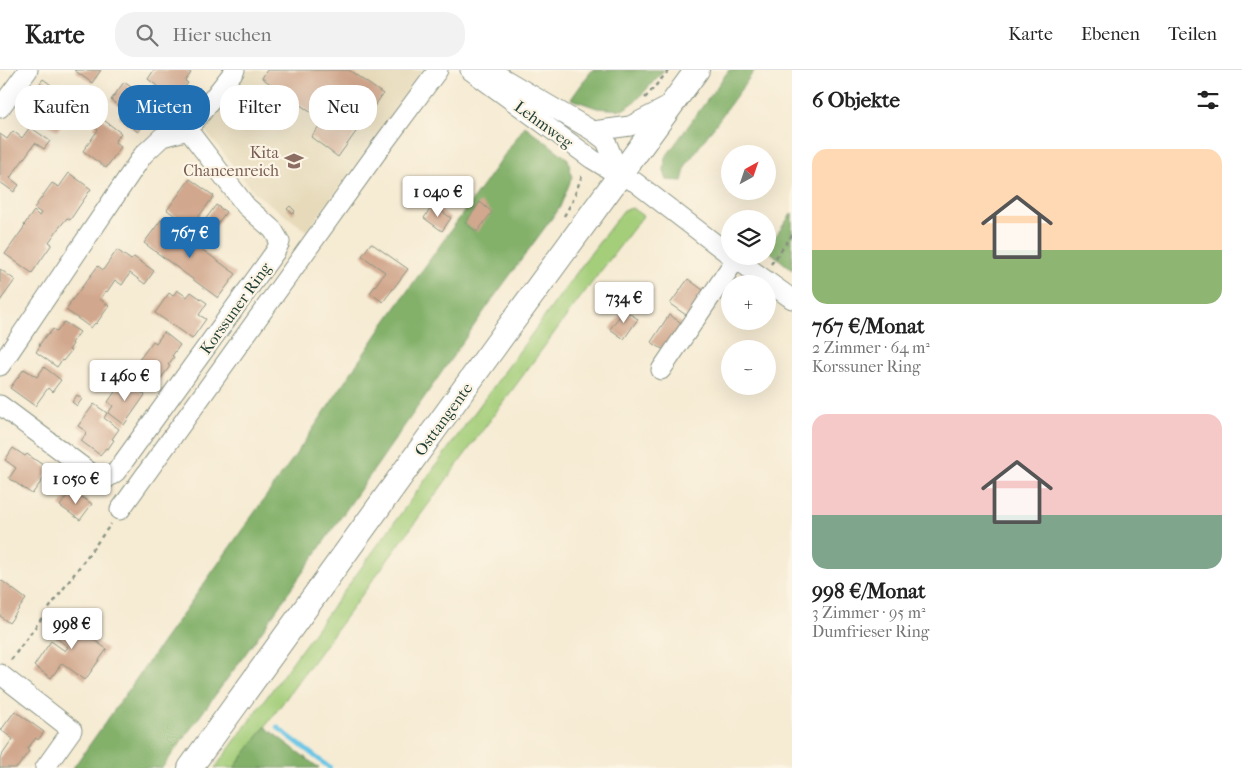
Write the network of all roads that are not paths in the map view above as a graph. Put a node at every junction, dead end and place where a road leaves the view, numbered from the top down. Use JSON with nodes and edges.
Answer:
{"nodes":[{"id":1,"x":28,"y":70,"type":"edge"},
{"id":2,"x":235,"y":70,"type":"edge"},
{"id":3,"x":438,"y":70,"type":"edge"},
{"id":4,"x":470,"y":70,"type":"edge"},
{"id":5,"x":489,"y":70,"type":"edge"},
{"id":6,"x":697,"y":70,"type":"edge"},
{"id":7,"x":210,"y":102,"type":"edge"},
{"id":8,"x":673,"y":103,"type":"junction"},
{"id":9,"x":0,"y":108,"type":"edge"},
{"id":10,"x":188,"y":130,"type":"joint"},
{"id":11,"x":593,"y":132,"type":"junction"},
{"id":12,"x":620,"y":176,"type":"junction"},
{"id":13,"x":721,"y":248,"type":"edge"},
{"id":14,"x":728,"y":265,"type":"edge"},
{"id":15,"x":744,"y":265,"type":"edge"},
{"id":16,"x":792,"y":300,"type":"edge"},
{"id":17,"x":0,"y":366,"type":"edge"},
{"id":18,"x":661,"y":370,"type":"dead end"},
{"id":19,"x":0,"y":405,"type":"edge"},
{"id":20,"x":120,"y":510,"type":"road end"},
{"id":21,"x":0,"y":674,"type":"edge"},
{"id":22,"x":45,"y":768,"type":"edge"},
{"id":23,"x":190,"y":768,"type":"edge"}],
"edges":[{"from":1,"to":9,"type":"street"},
{"from":2,"to":7,"type":"street"},
{"from":3,"to":20,"type":"street"},
{"from":4,"to":12,"type":"street","name":"Lehmweg"},
{"from":5,"to":11,"type":"street","name":"Lehmweg"},
{"from":6,"to":8,"type":"main road","name":"Osttangente"},
{"from":8,"to":11,"type":"street","name":"Lehmweg"},
{"from":8,"to":12,"type":"main road","name":"Osttangente"},
{"from":10,"to":17,"type":"street"},
{"from":10,"to":19,"type":"street","name":"Korssuner Ring"},
{"from":11,"to":12,"type":"street","name":"Lehmweg"},
{"from":12,"to":13,"type":"street","name":"Lehmweg"},
{"from":12,"to":23,"type":"main road","name":"Osttangente"},
{"from":14,"to":18,"type":"street"},
{"from":15,"to":16,"type":"street","name":"Lehmweg"},
{"from":21,"to":22,"type":"street"}]}
